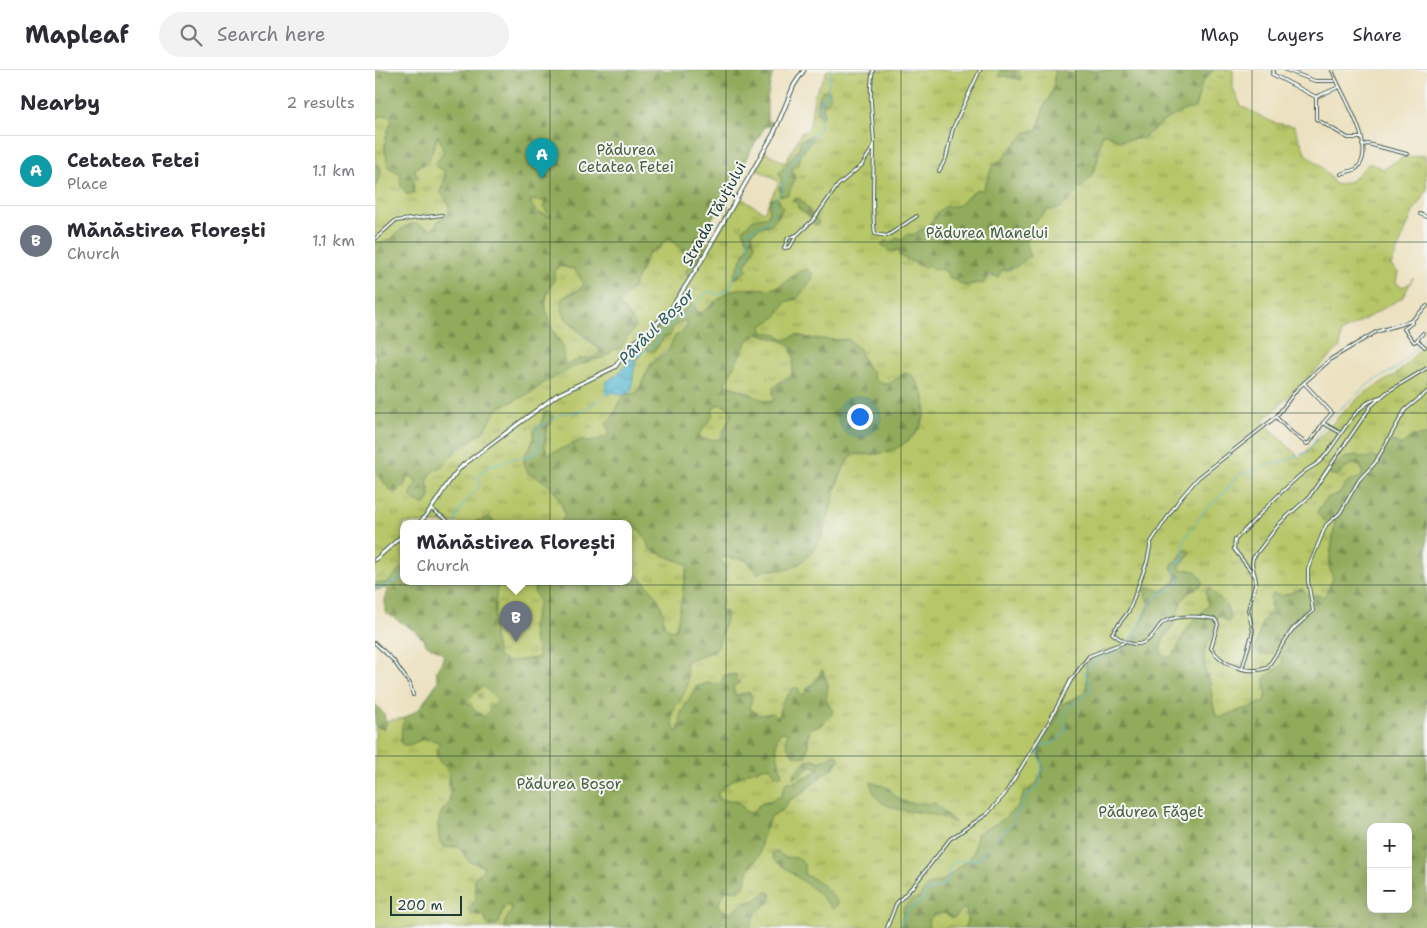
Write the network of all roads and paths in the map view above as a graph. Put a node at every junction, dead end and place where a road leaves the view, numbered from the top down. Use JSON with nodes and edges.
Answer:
{"nodes":[{"id":1,"x":804,"y":70,"type":"edge"},
{"id":2,"x":873,"y":70,"type":"edge"},
{"id":3,"x":980,"y":70,"type":"edge"},
{"id":4,"x":1275,"y":70,"type":"edge"},
{"id":5,"x":1286,"y":70,"type":"edge"},
{"id":6,"x":1331,"y":70,"type":"edge"},
{"id":7,"x":1335,"y":81,"type":"junction"},
{"id":8,"x":1339,"y":87,"type":"junction"},
{"id":9,"x":1316,"y":97,"type":"junction"},
{"id":10,"x":1361,"y":138,"type":"junction"},
{"id":11,"x":1362,"y":145,"type":"junction"},
{"id":12,"x":874,"y":146,"type":"junction"},
{"id":13,"x":1407,"y":154,"type":"dead end"},
{"id":14,"x":939,"y":171,"type":"dead end"},
{"id":15,"x":1341,"y":174,"type":"dead end"},
{"id":16,"x":1420,"y":214,"type":"dead end"},
{"id":17,"x":442,"y":215,"type":"dead end"},
{"id":18,"x":917,"y":216,"type":"dead end"},
{"id":19,"x":1427,"y":217,"type":"edge"},
{"id":20,"x":797,"y":234,"type":"junction"},
{"id":21,"x":375,"y":239,"type":"edge"},
{"id":22,"x":1427,"y":306,"type":"edge"},
{"id":23,"x":1411,"y":321,"type":"junction"},
{"id":24,"x":1423,"y":333,"type":"dead end"},
{"id":25,"x":1417,"y":340,"type":"junction"},
{"id":26,"x":1425,"y":347,"type":"dead end"},
{"id":27,"x":1427,"y":368,"type":"edge"},
{"id":28,"x":1304,"y":383,"type":"junction"},
{"id":29,"x":1427,"y":392,"type":"edge"},
{"id":30,"x":1381,"y":397,"type":"junction"},
{"id":31,"x":1276,"y":417,"type":"junction"},
{"id":32,"x":1324,"y":423,"type":"junction"},
{"id":33,"x":1339,"y":432,"type":"junction"},
{"id":34,"x":431,"y":508,"type":"junction"},
{"id":35,"x":421,"y":520,"type":"edge"},
{"id":36,"x":447,"y":520,"type":"dead end"},
{"id":37,"x":400,"y":538,"type":"edge"},
{"id":38,"x":375,"y":560,"type":"edge"},
{"id":39,"x":1255,"y":577,"type":"junction"},
{"id":40,"x":375,"y":643,"type":"edge"},
{"id":41,"x":1126,"y":644,"type":"junction"},
{"id":42,"x":1242,"y":668,"type":"junction"},
{"id":43,"x":413,"y":695,"type":"dead end"},
{"id":44,"x":887,"y":928,"type":"edge"}],
"edges":[{"from":1,"to":34,"type":"main road","name":"Strada Tăuțiului"},
{"from":2,"to":12,"type":"street"},
{"from":3,"to":14,"type":"street"},
{"from":4,"to":9,"type":"street"},
{"from":5,"to":7,"type":"street"},
{"from":6,"to":7,"type":"street"},
{"from":7,"to":8,"type":"street"},
{"from":8,"to":9,"type":"street"},
{"from":8,"to":10,"type":"street"},
{"from":9,"to":10,"type":"street"},
{"from":10,"to":11,"type":"street"},
{"from":11,"to":13,"type":"street"},
{"from":11,"to":15,"type":"street"},
{"from":12,"to":18,"type":"street"},
{"from":12,"to":20,"type":"street"},
{"from":16,"to":19,"type":"street"},
{"from":17,"to":21,"type":"street"},
{"from":20,"to":20,"type":"street"},
{"from":22,"to":23,"type":"street"},
{"from":23,"to":25,"type":"street"},
{"from":23,"to":28,"type":"street"},
{"from":24,"to":25,"type":"street"},
{"from":25,"to":26,"type":"street"},
{"from":27,"to":30,"type":"street"},
{"from":28,"to":31,"type":"street"},
{"from":28,"to":32,"type":"street"},
{"from":29,"to":42,"type":"street"},
{"from":30,"to":33,"type":"street"},
{"from":30,"to":39,"type":"street"},
{"from":31,"to":32,"type":"street"},
{"from":31,"to":41,"type":"street"},
{"from":32,"to":33,"type":"street"},
{"from":33,"to":39,"type":"street"},
{"from":34,"to":35,"type":"main road","name":"Strada Tăuțiului"},
{"from":34,"to":36,"type":"street"},
{"from":37,"to":38,"type":"main road"},
{"from":39,"to":42,"type":"street"},
{"from":40,"to":43,"type":"street"},
{"from":41,"to":42,"type":"street"},
{"from":41,"to":44,"type":"street"}]}
